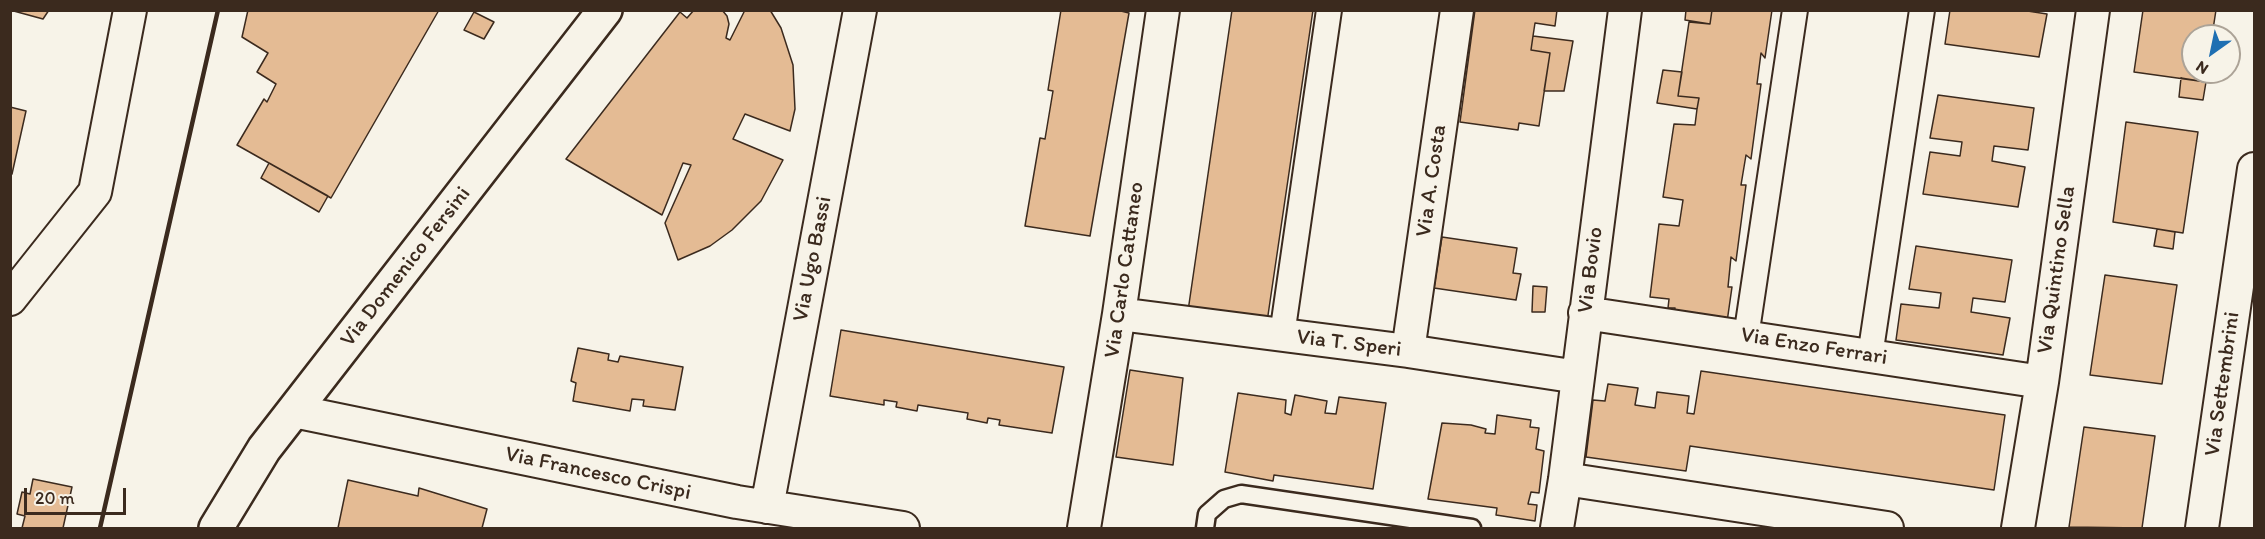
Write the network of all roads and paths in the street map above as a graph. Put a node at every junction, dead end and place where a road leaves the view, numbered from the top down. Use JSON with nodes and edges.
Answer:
{"nodes":[{"id":1,"x":130,"y":10,"type":"edge"},
{"id":2,"x":605,"y":10,"type":"edge"},
{"id":3,"x":860,"y":10,"type":"edge"},
{"id":4,"x":1162,"y":10,"type":"edge"},
{"id":5,"x":1329,"y":10,"type":"edge"},
{"id":6,"x":1457,"y":10,"type":"edge"},
{"id":7,"x":1625,"y":10,"type":"edge"},
{"id":8,"x":1795,"y":10,"type":"edge"},
{"id":9,"x":1922,"y":10,"type":"edge"},
{"id":10,"x":2093,"y":10,"type":"edge"},
{"id":11,"x":2254,"y":169,"type":"edge"},
{"id":12,"x":10,"y":299,"type":"edge"},
{"id":13,"x":1585,"y":313,"type":"junction"},
{"id":14,"x":1119,"y":314,"type":"junction"},
{"id":15,"x":1282,"y":335,"type":"junction"},
{"id":16,"x":1746,"y":337,"type":"junction"},
{"id":17,"x":1408,"y":351,"type":"junction"},
{"id":18,"x":1870,"y":356,"type":"junction"},
{"id":19,"x":1578,"y":377,"type":"junction"},
{"id":20,"x":2042,"y":382,"type":"junction"},
{"id":21,"x":294,"y":411,"type":"junction"},
{"id":22,"x":1565,"y":479,"type":"junction"},
{"id":23,"x":745,"y":513,"type":"edge"},
{"id":24,"x":216,"y":528,"type":"edge"},
{"id":25,"x":903,"y":528,"type":"edge"},
{"id":26,"x":1084,"y":528,"type":"edge"},
{"id":27,"x":1204,"y":528,"type":"edge"},
{"id":28,"x":1472,"y":528,"type":"edge"},
{"id":29,"x":1557,"y":528,"type":"edge"},
{"id":30,"x":1887,"y":528,"type":"edge"},
{"id":31,"x":2018,"y":528,"type":"edge"},
{"id":32,"x":2202,"y":528,"type":"edge"}],
"edges":[{"from":1,"to":12,"type":"street"},
{"from":2,"to":21,"type":"main road","name":"Via Domenico Fersini"},
{"from":3,"to":23,"type":"street","name":"Via Ugo Bassi"},
{"from":4,"to":14,"type":"street","name":"Via Carlo Cattaneo"},
{"from":5,"to":15,"type":"street"},
{"from":6,"to":17,"type":"street","name":"Via A. Costa"},
{"from":7,"to":13,"type":"street","name":"Via Bovio"},
{"from":8,"to":16,"type":"street"},
{"from":9,"to":18,"type":"street"},
{"from":10,"to":20,"type":"street","name":"Via Quintino Sella"},
{"from":11,"to":32,"type":"street","name":"Via Settembrini"},
{"from":13,"to":16,"type":"street","name":"Via Enzo Ferrari"},
{"from":13,"to":19,"type":"street","name":"Via Bovio"},
{"from":14,"to":15,"type":"street","name":"Via T. Speri"},
{"from":14,"to":26,"type":"street","name":"Via Carlo Cattaneo"},
{"from":15,"to":17,"type":"street","name":"Via T. Speri"},
{"from":16,"to":18,"type":"street","name":"Via Enzo Ferrari"},
{"from":17,"to":19,"type":"street","name":"Via T. Speri"},
{"from":18,"to":20,"type":"street","name":"Via Enzo Ferrari"},
{"from":19,"to":22,"type":"street","name":"Via Bovio"},
{"from":20,"to":31,"type":"street","name":"Via Quintino Sella"},
{"from":21,"to":23,"type":"street","name":"Via Francesco Crispi"},
{"from":21,"to":24,"type":"main road","name":"Via Domenico Fersini"},
{"from":22,"to":29,"type":"street","name":"Via Bovio"},
{"from":22,"to":30,"type":"street"},
{"from":23,"to":25,"type":"street","name":"Via Francesco Crispi"},
{"from":27,"to":28,"type":"lane"}]}
